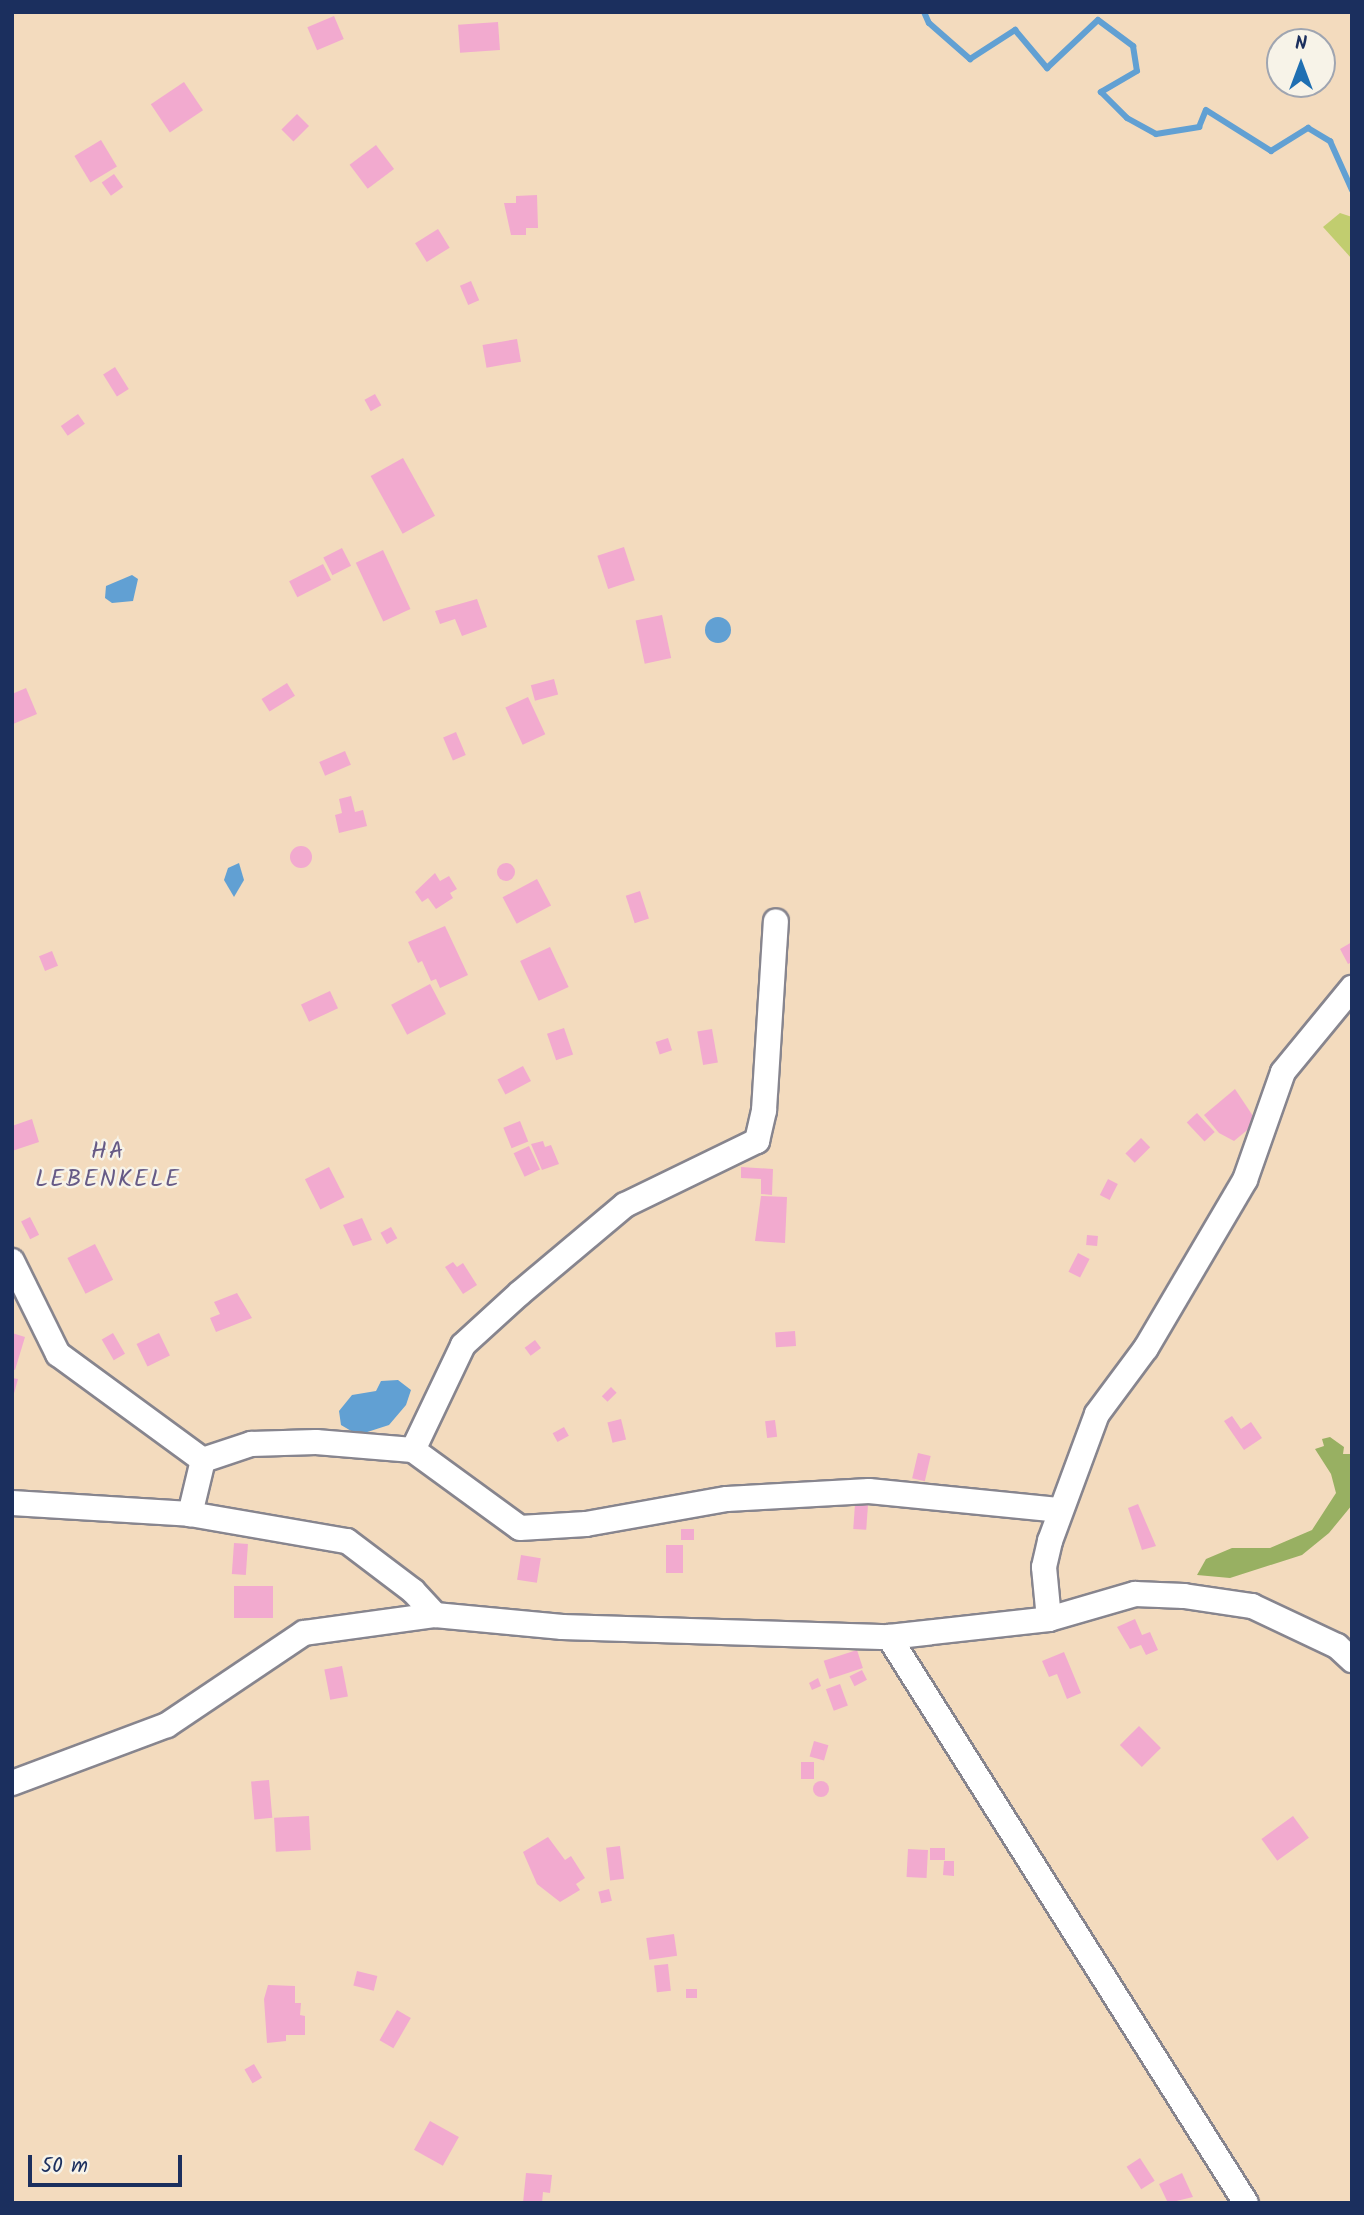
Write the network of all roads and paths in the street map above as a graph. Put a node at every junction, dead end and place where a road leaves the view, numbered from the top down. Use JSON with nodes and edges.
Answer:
{"nodes":[{"id":1,"x":776,"y":921,"type":"dead end"},
{"id":2,"x":1352,"y":988,"type":"edge"},
{"id":3,"x":12,"y":1261,"type":"edge"},
{"id":4,"x":414,"y":1450,"type":"junction"},
{"id":5,"x":204,"y":1460,"type":"junction"},
{"id":6,"x":12,"y":1503,"type":"edge"},
{"id":7,"x":1058,"y":1510,"type":"junction"},
{"id":8,"x":190,"y":1514,"type":"junction"},
{"id":9,"x":435,"y":1615,"type":"junction"},
{"id":10,"x":1049,"y":1619,"type":"junction"},
{"id":11,"x":889,"y":1637,"type":"junction"},
{"id":12,"x":1352,"y":1660,"type":"edge"},
{"id":13,"x":12,"y":1783,"type":"edge"},
{"id":14,"x":1246,"y":2203,"type":"edge"}],
"edges":[{"from":1,"to":4,"type":"street"},
{"from":2,"to":7,"type":"street"},
{"from":3,"to":5,"type":"street"},
{"from":4,"to":5,"type":"street"},
{"from":4,"to":7,"type":"street"},
{"from":5,"to":8,"type":"street"},
{"from":6,"to":8,"type":"street"},
{"from":7,"to":10,"type":"street"},
{"from":8,"to":9,"type":"street"},
{"from":9,"to":11,"type":"street"},
{"from":9,"to":13,"type":"street"},
{"from":10,"to":11,"type":"street"},
{"from":10,"to":12,"type":"street"},
{"from":11,"to":14,"type":"street"}]}
